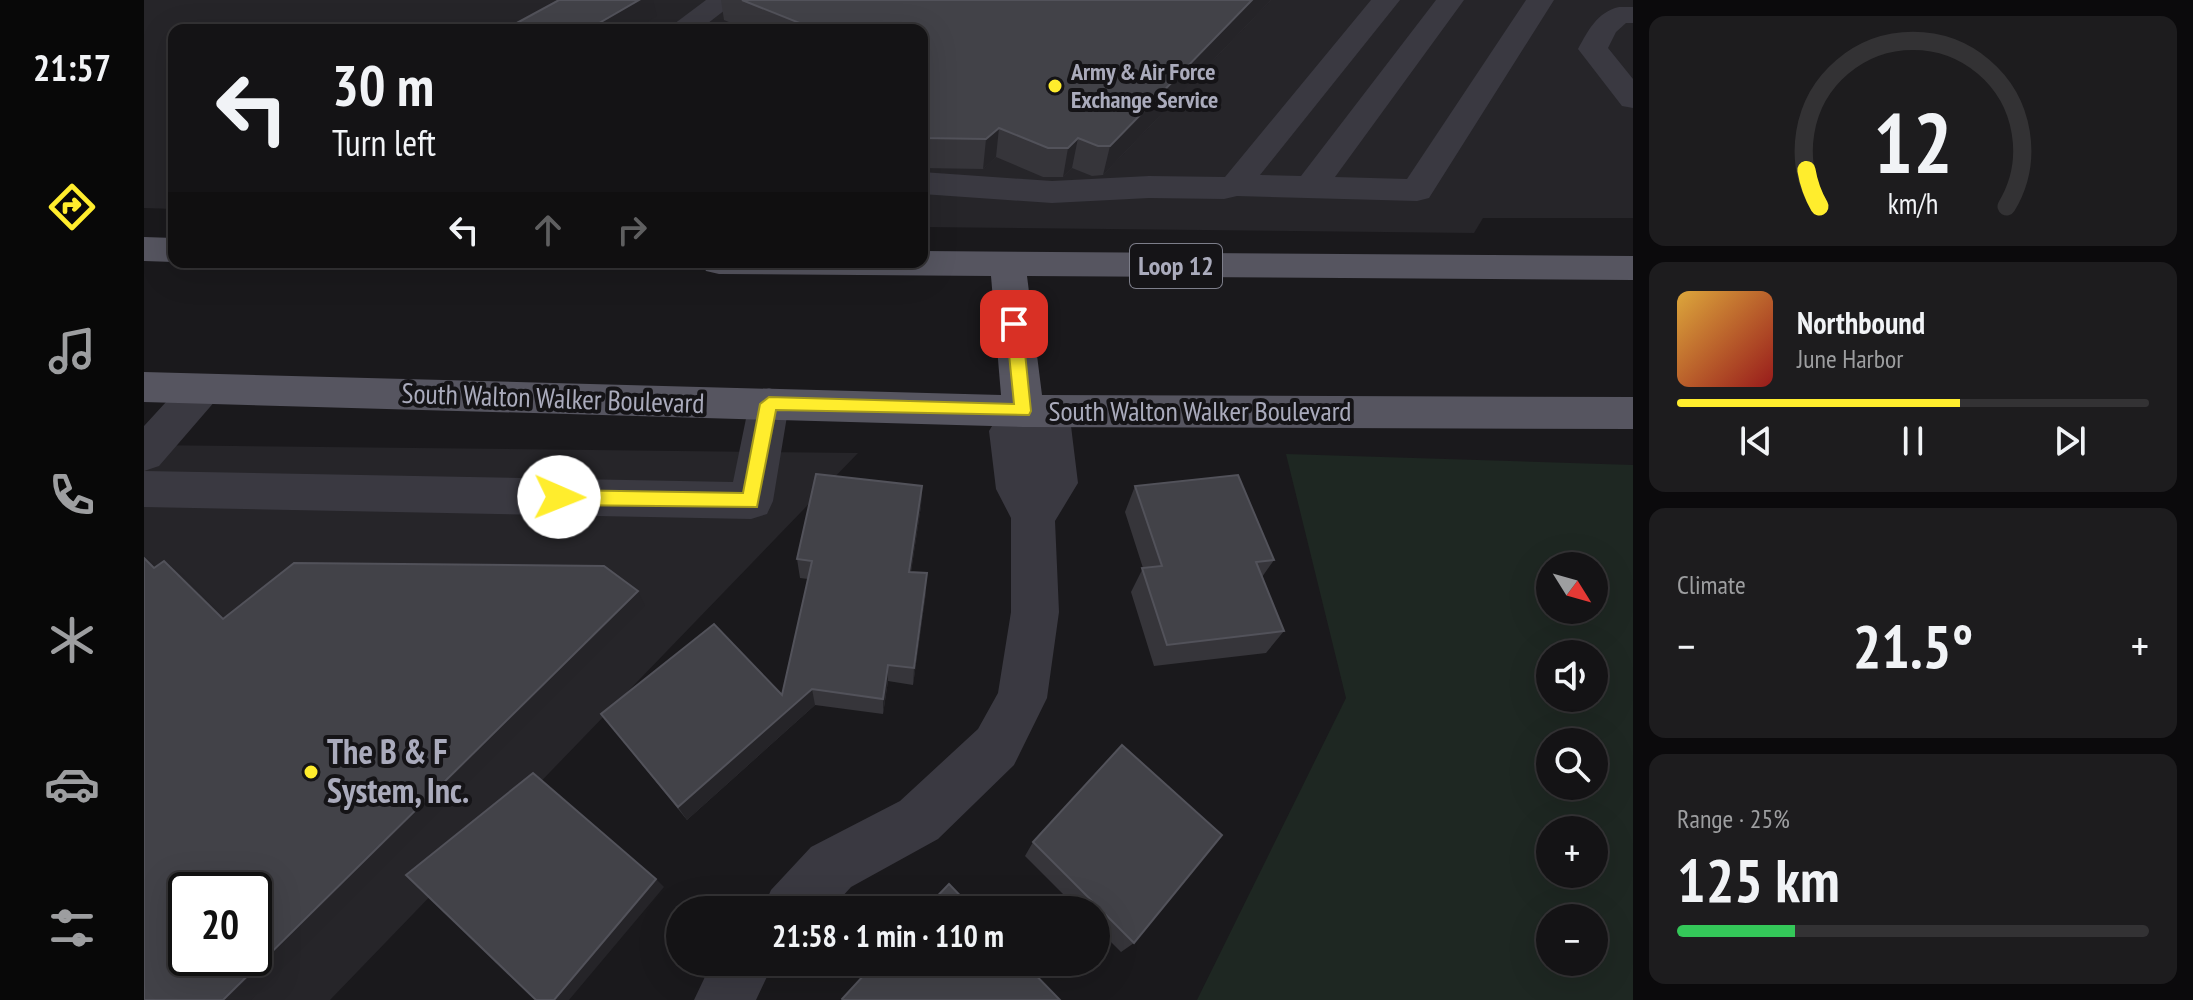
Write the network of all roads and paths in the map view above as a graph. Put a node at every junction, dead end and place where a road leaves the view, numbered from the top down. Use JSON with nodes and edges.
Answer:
{"nodes":[{"id":1,"x":724,"y":0,"type":"edge"},
{"id":2,"x":1386,"y":0,"type":"edge"},
{"id":3,"x":1450,"y":0,"type":"edge"},
{"id":4,"x":1540,"y":0,"type":"edge"},
{"id":5,"x":1633,"y":15,"type":"edge"},
{"id":6,"x":689,"y":24,"type":"edge"},
{"id":7,"x":1347,"y":46,"type":"junction"},
{"id":8,"x":1402,"y":64,"type":"junction"},
{"id":9,"x":1633,"y":99,"type":"edge"},
{"id":10,"x":928,"y":183,"type":"edge"},
{"id":11,"x":1237,"y":185,"type":"junction"},
{"id":12,"x":1310,"y":188,"type":"junction"},
{"id":13,"x":928,"y":264,"type":"edge"},
{"id":14,"x":1008,"y":265,"type":"junction"},
{"id":15,"x":1633,"y":268,"type":"edge"},
{"id":16,"x":144,"y":387,"type":"edge"},
{"id":17,"x":202,"y":389,"type":"junction"},
{"id":18,"x":769,"y":404,"type":"junction"},
{"id":19,"x":1023,"y":411,"type":"junction"},
{"id":20,"x":1633,"y":413,"type":"edge"},
{"id":21,"x":144,"y":454,"type":"edge"},
{"id":22,"x":144,"y":489,"type":"edge"},
{"id":23,"x":804,"y":896,"type":"edge"},
{"id":24,"x":737,"y":976,"type":"edge"},
{"id":25,"x":724,"y":1000,"type":"edge"}],
"edges":[{"from":1,"to":6,"type":"lane"},
{"from":2,"to":7,"type":"lane"},
{"from":3,"to":8,"type":"lane"},
{"from":4,"to":12,"type":"lane"},
{"from":5,"to":9,"type":"lane"},
{"from":7,"to":8,"type":"lane"},
{"from":7,"to":11,"type":"lane"},
{"from":8,"to":12,"type":"lane"},
{"from":10,"to":11,"type":"lane"},
{"from":11,"to":12,"type":"lane"},
{"from":13,"to":14,"type":"main road","number":"Loop 12"},
{"from":14,"to":15,"type":"main road","number":"Loop 12"},
{"from":14,"to":19,"type":"main road"},
{"from":16,"to":17,"type":"main road","name":"South Walton Walker Boulevard"},
{"from":17,"to":18,"type":"main road","name":"South Walton Walker Boulevard"},
{"from":17,"to":21,"type":"lane"},
{"from":18,"to":19,"type":"main road","name":"South Walton Walker Boulevard"},
{"from":18,"to":22,"type":"lane"},
{"from":19,"to":20,"type":"main road","name":"South Walton Walker Boulevard"},
{"from":19,"to":23,"type":"lane"},
{"from":24,"to":25,"type":"lane"}]}
